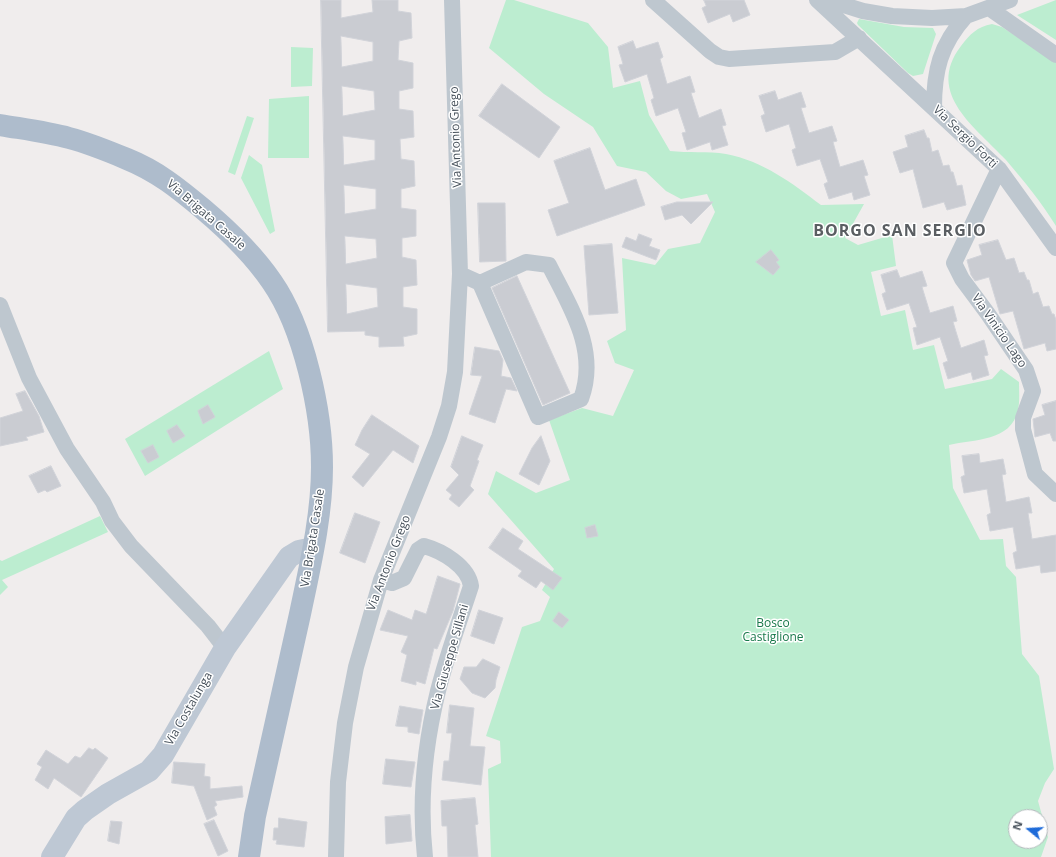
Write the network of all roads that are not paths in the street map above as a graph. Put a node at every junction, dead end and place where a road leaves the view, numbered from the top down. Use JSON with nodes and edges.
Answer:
{"nodes":[{"id":1,"x":452,"y":0,"type":"edge"},
{"id":2,"x":653,"y":0,"type":"edge"},
{"id":3,"x":817,"y":0,"type":"edge"},
{"id":4,"x":828,"y":0,"type":"edge"},
{"id":5,"x":1010,"y":0,"type":"edge"},
{"id":6,"x":989,"y":8,"type":"junction"},
{"id":7,"x":966,"y":16,"type":"junction"},
{"id":8,"x":859,"y":38,"type":"junction"},
{"id":9,"x":1056,"y":54,"type":"edge"},
{"id":10,"x":934,"y":108,"type":"junction"},
{"id":11,"x":0,"y":125,"type":"edge"},
{"id":12,"x":999,"y":170,"type":"junction"},
{"id":13,"x":1056,"y":248,"type":"edge"},
{"id":14,"x":460,"y":274,"type":"junction"},
{"id":15,"x":480,"y":283,"type":"junction"},
{"id":16,"x":0,"y":305,"type":"edge"},
{"id":17,"x":1056,"y":494,"type":"edge"},
{"id":18,"x":313,"y":548,"type":"junction"},
{"id":19,"x":381,"y":580,"type":"junction"},
{"id":20,"x":225,"y":648,"type":"junction"},
{"id":21,"x":52,"y":857,"type":"edge"},
{"id":22,"x":249,"y":857,"type":"edge"},
{"id":23,"x":336,"y":857,"type":"edge"},
{"id":24,"x":425,"y":857,"type":"edge"}],
"edges":[{"from":1,"to":14,"type":"street","name":"Via Antonio Grego"},
{"from":2,"to":8,"type":"street"},
{"from":3,"to":8,"type":"street","name":"Via Sergio Forti"},
{"from":4,"to":7,"type":"street"},
{"from":5,"to":6,"type":"street"},
{"from":6,"to":7,"type":"street"},
{"from":6,"to":9,"type":"street"},
{"from":7,"to":10,"type":"street"},
{"from":8,"to":10,"type":"street","name":"Via Sergio Forti"},
{"from":10,"to":12,"type":"street","name":"Via Sergio Forti"},
{"from":11,"to":18,"type":"main road","name":"Via Brigata Casale"},
{"from":12,"to":13,"type":"street","name":"Via Sergio Forti"},
{"from":12,"to":17,"type":"street","name":"Via Vinicio Lago"},
{"from":14,"to":15,"type":"street"},
{"from":14,"to":19,"type":"street","name":"Via Antonio Grego"},
{"from":15,"to":15,"type":"street"},
{"from":16,"to":20,"type":"street"},
{"from":18,"to":20,"type":"street","name":"Via Costalunga"},
{"from":18,"to":22,"type":"main road","name":"Via Brigata Casale"},
{"from":19,"to":23,"type":"street","name":"Via Antonio Grego"},
{"from":19,"to":24,"type":"street","name":"Via Giuseppe Sillani"},
{"from":20,"to":21,"type":"street","name":"Via Costalunga"}]}
